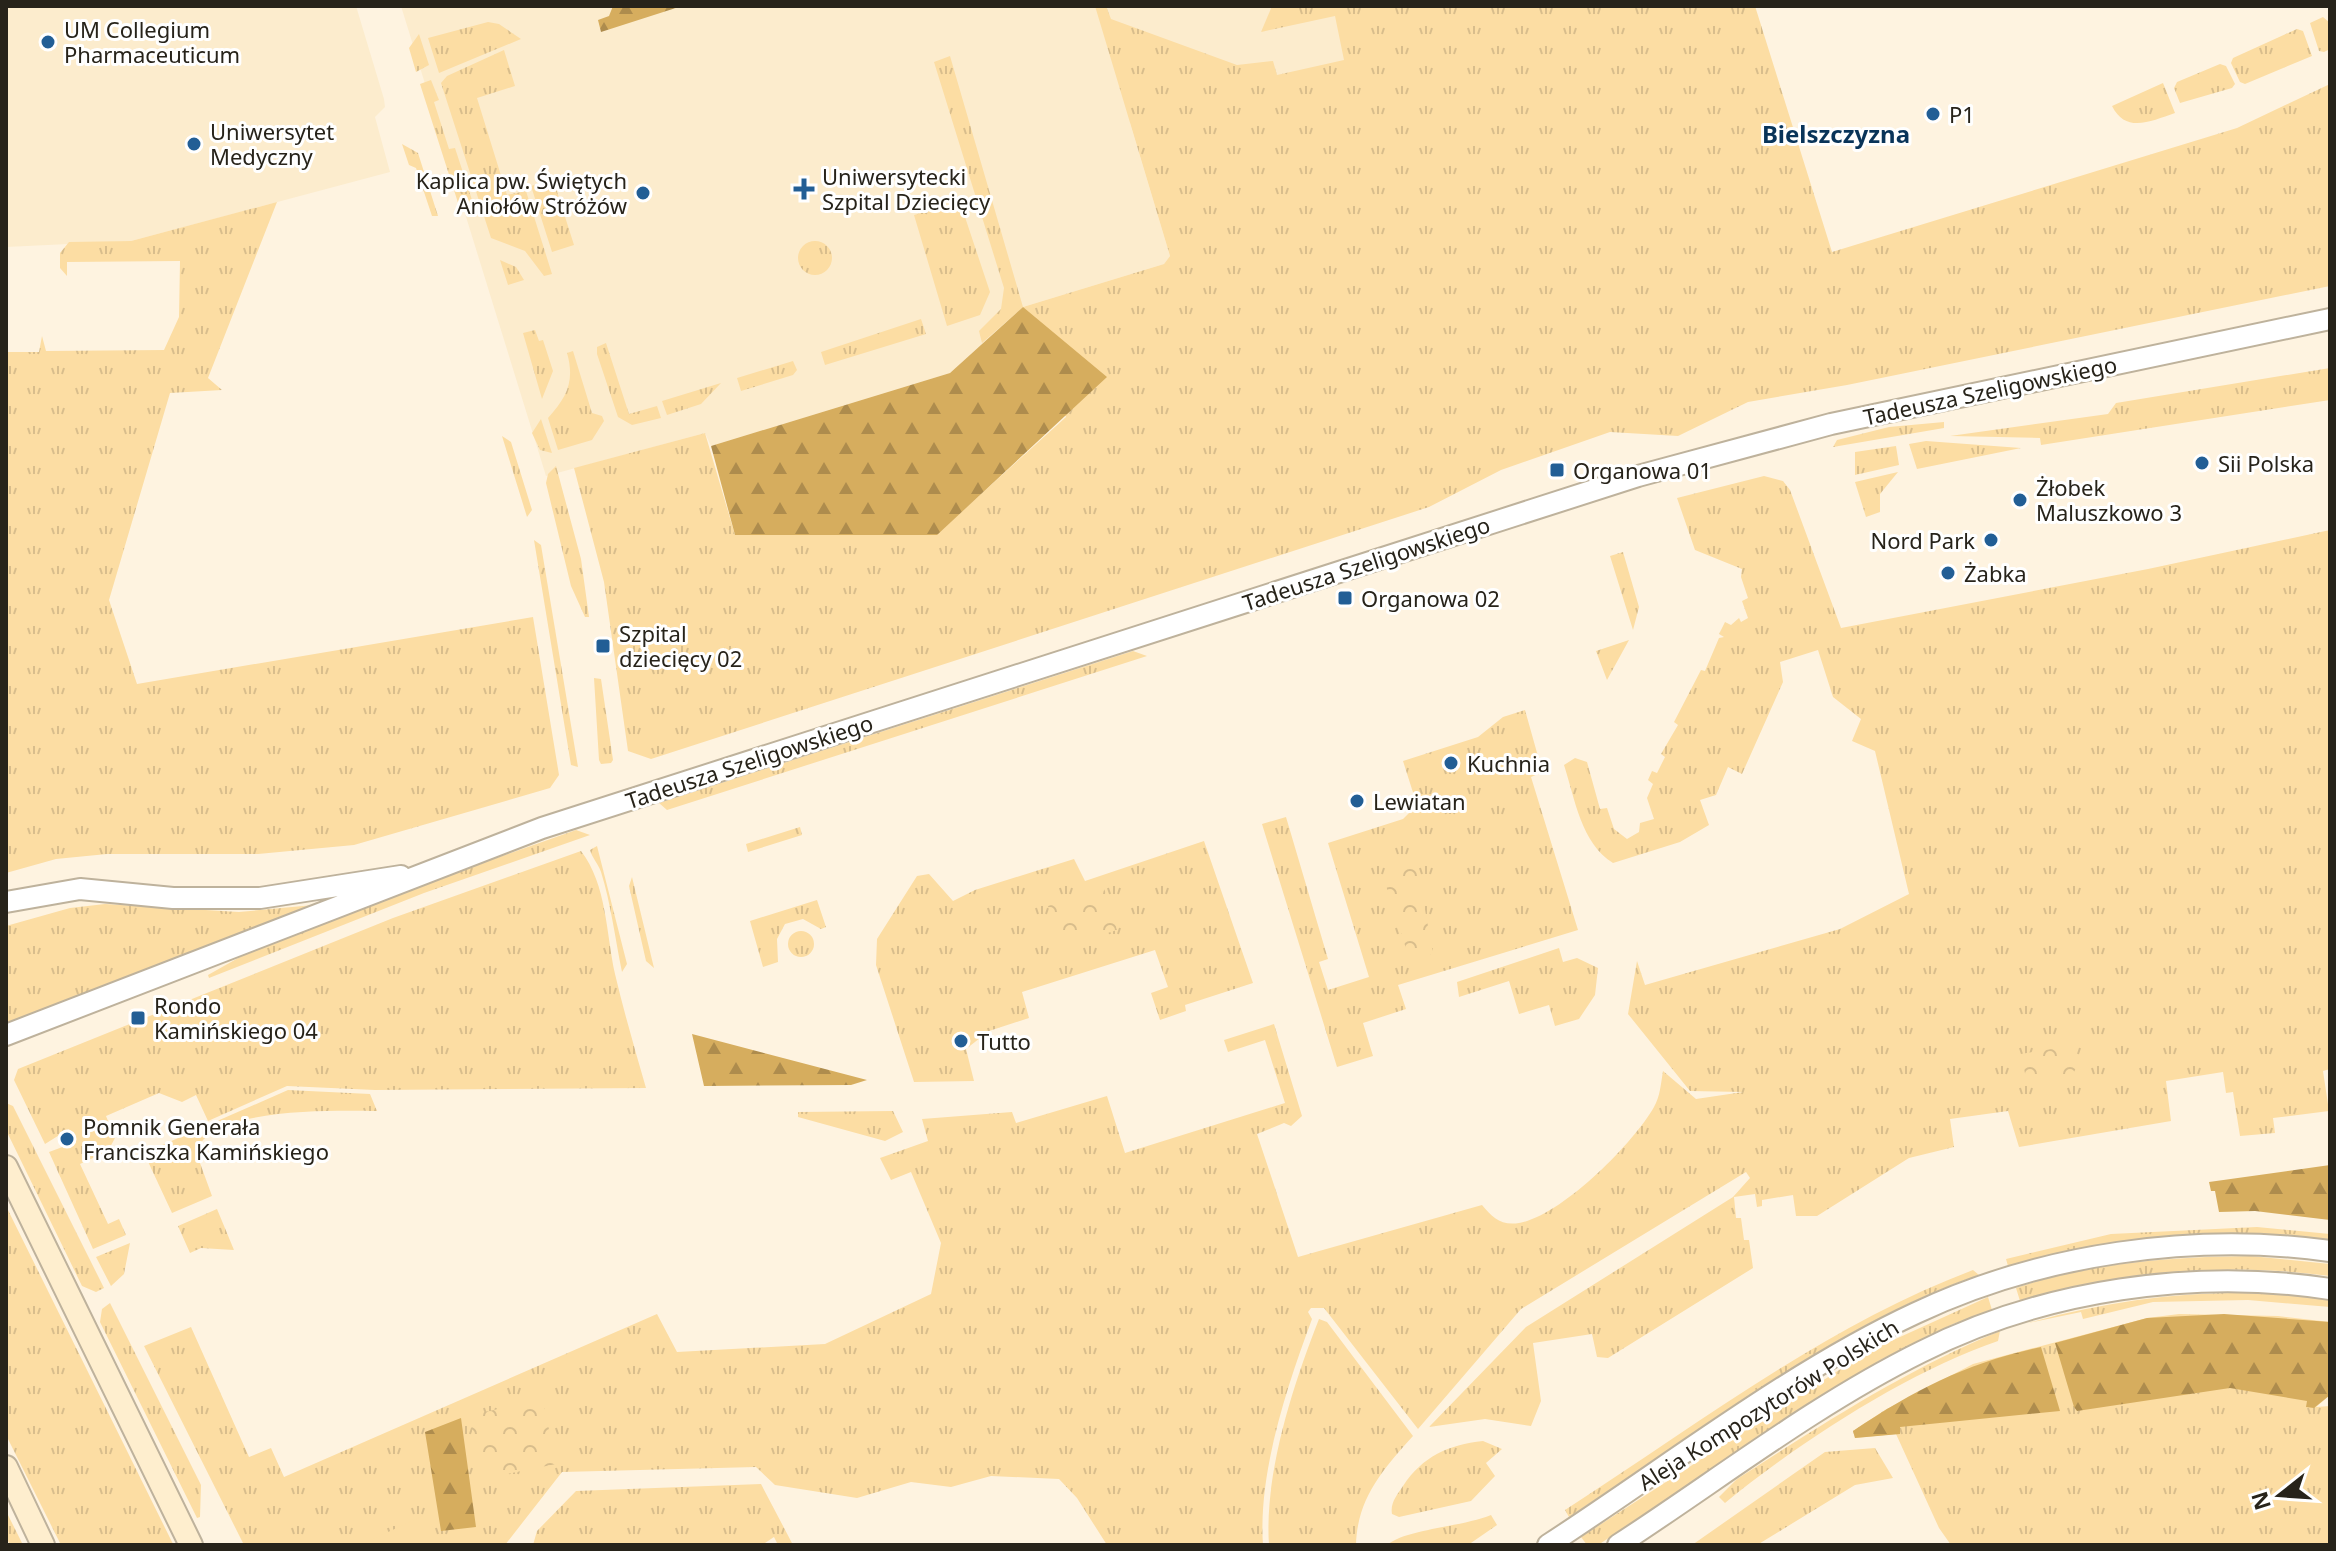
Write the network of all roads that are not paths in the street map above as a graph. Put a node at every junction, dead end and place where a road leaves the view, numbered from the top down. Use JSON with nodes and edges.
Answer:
{"nodes":[{"id":1,"x":2330,"y":319,"type":"edge"},
{"id":2,"x":421,"y":873,"type":"junction"},
{"id":3,"x":6,"y":902,"type":"edge"},
{"id":4,"x":6,"y":1035,"type":"edge"},
{"id":5,"x":6,"y":1167,"type":"edge"},
{"id":6,"x":2330,"y":1251,"type":"edge"},
{"id":7,"x":2330,"y":1289,"type":"edge"},
{"id":8,"x":6,"y":1467,"type":"edge"},
{"id":9,"x":188,"y":1540,"type":"edge"},
{"id":10,"x":43,"y":1545,"type":"edge"},
{"id":11,"x":1548,"y":1545,"type":"edge"},
{"id":12,"x":1618,"y":1545,"type":"edge"}],
"edges":[{"from":1,"to":2,"type":"street","name":"Tadeusza Szeligowskiego"},
{"from":2,"to":3,"type":"street","name":"Tadeusza Szeligowskiego"},
{"from":2,"to":4,"type":"street","name":"Tadeusza Szeligowskiego"},
{"from":5,"to":9,"type":"main road"},
{"from":6,"to":11,"type":"street","name":"Aleja Kompozytorów Polskich"},
{"from":7,"to":12,"type":"street","name":"Aleja Kompozytorów Polskich"},
{"from":8,"to":10,"type":"main road"}]}
